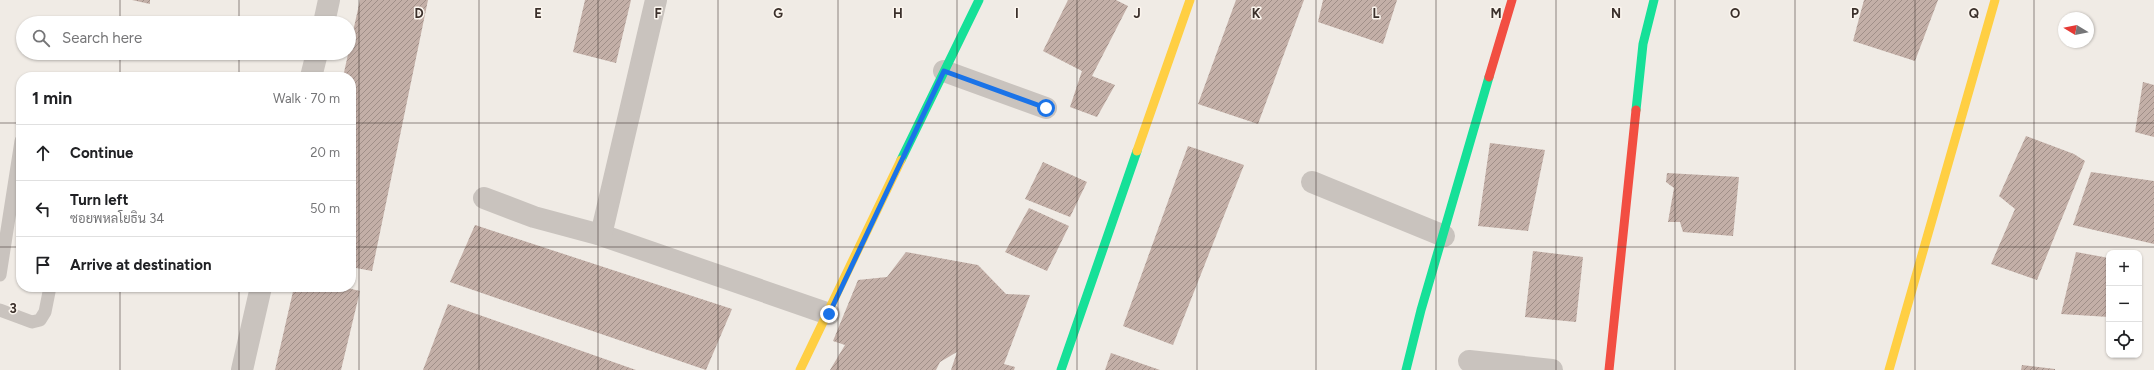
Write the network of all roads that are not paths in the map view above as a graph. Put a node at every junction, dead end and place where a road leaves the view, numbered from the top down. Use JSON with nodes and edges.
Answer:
{"nodes":[{"id":1,"x":330,"y":0,"type":"edge"},
{"id":2,"x":656,"y":0,"type":"edge"},
{"id":3,"x":978,"y":0,"type":"edge"},
{"id":4,"x":1190,"y":0,"type":"edge"},
{"id":5,"x":1512,"y":0,"type":"edge"},
{"id":6,"x":1654,"y":0,"type":"edge"},
{"id":7,"x":1995,"y":0,"type":"edge"},
{"id":8,"x":326,"y":16,"type":"edge"},
{"id":9,"x":315,"y":60,"type":"edge"},
{"id":10,"x":944,"y":71,"type":"junction"},
{"id":11,"x":312,"y":72,"type":"edge"},
{"id":12,"x":1046,"y":108,"type":"dead end"},
{"id":13,"x":16,"y":173,"type":"edge"},
{"id":14,"x":1312,"y":182,"type":"dead end"},
{"id":15,"x":484,"y":198,"type":"dead end"},
{"id":16,"x":601,"y":235,"type":"junction"},
{"id":17,"x":1444,"y":236,"type":"junction"},
{"id":18,"x":0,"y":275,"type":"edge"},
{"id":19,"x":49,"y":292,"type":"edge"},
{"id":20,"x":260,"y":292,"type":"edge"},
{"id":21,"x":0,"y":310,"type":"edge"},
{"id":22,"x":829,"y":314,"type":"junction"},
{"id":23,"x":1469,"y":361,"type":"dead end"},
{"id":24,"x":242,"y":370,"type":"edge"},
{"id":25,"x":800,"y":370,"type":"edge"},
{"id":26,"x":1061,"y":370,"type":"edge"},
{"id":27,"x":1406,"y":370,"type":"edge"},
{"id":28,"x":1552,"y":370,"type":"edge"},
{"id":29,"x":1609,"y":370,"type":"edge"},
{"id":30,"x":1889,"y":370,"type":"edge"}],
"edges":[{"from":1,"to":8,"type":"street"},
{"from":2,"to":16,"type":"street"},
{"from":3,"to":10,"type":"street"},
{"from":4,"to":26,"type":"street"},
{"from":5,"to":17,"type":"street"},
{"from":6,"to":29,"type":"street"},
{"from":7,"to":30,"type":"street"},
{"from":9,"to":11,"type":"street"},
{"from":10,"to":12,"type":"street"},
{"from":10,"to":22,"type":"street"},
{"from":13,"to":18,"type":"lane"},
{"from":14,"to":17,"type":"street"},
{"from":15,"to":16,"type":"street"},
{"from":16,"to":22,"type":"street"},
{"from":17,"to":27,"type":"street"},
{"from":19,"to":21,"type":"lane"},
{"from":20,"to":24,"type":"street"},
{"from":22,"to":25,"type":"street"},
{"from":23,"to":28,"type":"street"}]}
